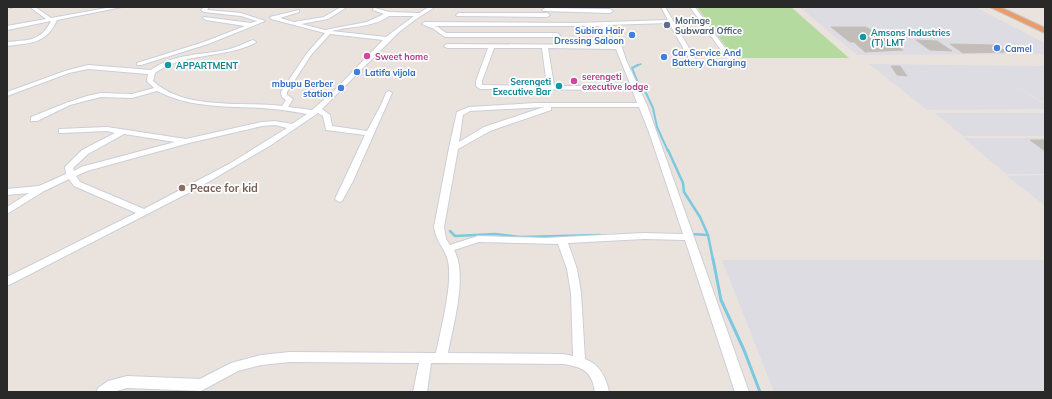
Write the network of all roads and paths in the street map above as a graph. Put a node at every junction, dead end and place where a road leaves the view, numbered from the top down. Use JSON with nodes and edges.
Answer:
{"nodes":[{"id":1,"x":32,"y":7,"type":"edge"},
{"id":2,"x":99,"y":7,"type":"edge"},
{"id":3,"x":120,"y":7,"type":"edge"},
{"id":4,"x":207,"y":7,"type":"edge"},
{"id":5,"x":237,"y":7,"type":"edge"},
{"id":6,"x":343,"y":7,"type":"edge"},
{"id":7,"x":433,"y":7,"type":"edge"},
{"id":8,"x":461,"y":7,"type":"edge"},
{"id":9,"x":663,"y":7,"type":"edge"},
{"id":10,"x":692,"y":7,"type":"edge"},
{"id":11,"x":994,"y":7,"type":"edge"},
{"id":12,"x":1011,"y":7,"type":"edge"},
{"id":13,"x":108,"y":9,"type":"junction"},
{"id":14,"x":609,"y":9,"type":"edge"},
{"id":15,"x":375,"y":10,"type":"dead end"},
{"id":16,"x":297,"y":11,"type":"dead end"},
{"id":17,"x":545,"y":11,"type":"edge"},
{"id":18,"x":227,"y":13,"type":"junction"},
{"id":19,"x":388,"y":14,"type":"junction"},
{"id":20,"x":459,"y":15,"type":"junction"},
{"id":21,"x":416,"y":16,"type":"junction"},
{"id":22,"x":273,"y":17,"type":"junction"},
{"id":23,"x":206,"y":18,"type":"dead end"},
{"id":24,"x":53,"y":19,"type":"junction"},
{"id":25,"x":262,"y":20,"type":"junction"},
{"id":26,"x":672,"y":21,"type":"junction"},
{"id":27,"x":290,"y":24,"type":"junction"},
{"id":28,"x":424,"y":24,"type":"junction"},
{"id":29,"x":565,"y":24,"type":"junction"},
{"id":30,"x":1045,"y":24,"type":"edge"},
{"id":31,"x":253,"y":25,"type":"junction"},
{"id":32,"x":461,"y":25,"type":"junction"},
{"id":33,"x":471,"y":25,"type":"junction"},
{"id":34,"x":7,"y":28,"type":"edge"},
{"id":35,"x":612,"y":29,"type":"junction"},
{"id":36,"x":326,"y":31,"type":"junction"},
{"id":37,"x":1045,"y":31,"type":"edge"},
{"id":38,"x":557,"y":35,"type":"dead end"},
{"id":39,"x":470,"y":36,"type":"junction"},
{"id":40,"x":386,"y":40,"type":"junction"},
{"id":41,"x":253,"y":42,"type":"dead end"},
{"id":42,"x":7,"y":44,"type":"edge"},
{"id":43,"x":447,"y":46,"type":"dead end"},
{"id":44,"x":492,"y":46,"type":"junction"},
{"id":45,"x":545,"y":46,"type":"junction"},
{"id":46,"x":619,"y":47,"type":"junction"},
{"id":47,"x":693,"y":60,"type":"dead end"},
{"id":48,"x":732,"y":60,"type":"dead end"},
{"id":49,"x":139,"y":64,"type":"dead end"},
{"id":50,"x":152,"y":72,"type":"junction"},
{"id":51,"x":551,"y":88,"type":"junction"},
{"id":52,"x":636,"y":88,"type":"junction"},
{"id":53,"x":158,"y":89,"type":"junction"},
{"id":54,"x":389,"y":93,"type":"dead end"},
{"id":55,"x":7,"y":94,"type":"edge"},
{"id":56,"x":561,"y":105,"type":"junction"},
{"id":57,"x":643,"y":105,"type":"junction"},
{"id":58,"x":284,"y":108,"type":"junction"},
{"id":59,"x":316,"y":111,"type":"junction"},
{"id":60,"x":34,"y":119,"type":"dead end"},
{"id":61,"x":294,"y":127,"type":"junction"},
{"id":62,"x":62,"y":131,"type":"dead end"},
{"id":63,"x":124,"y":131,"type":"junction"},
{"id":64,"x":370,"y":134,"type":"junction"},
{"id":65,"x":187,"y":141,"type":"junction"},
{"id":66,"x":453,"y":148,"type":"junction"},
{"id":67,"x":70,"y":174,"type":"junction"},
{"id":68,"x":41,"y":189,"type":"junction"},
{"id":69,"x":7,"y":192,"type":"edge"},
{"id":70,"x":339,"y":199,"type":"dead end"},
{"id":71,"x":7,"y":211,"type":"edge"},
{"id":72,"x":143,"y":212,"type":"junction"},
{"id":73,"x":688,"y":237,"type":"junction"},
{"id":74,"x":562,"y":240,"type":"junction"},
{"id":75,"x":447,"y":249,"type":"junction"},
{"id":76,"x":7,"y":282,"type":"edge"},
{"id":77,"x":426,"y":359,"type":"junction"},
{"id":78,"x":441,"y":359,"type":"junction"},
{"id":79,"x":579,"y":361,"type":"junction"},
{"id":80,"x":200,"y":389,"type":"edge"},
{"id":81,"x":103,"y":392,"type":"edge"},
{"id":82,"x":420,"y":392,"type":"edge"},
{"id":83,"x":602,"y":392,"type":"edge"},
{"id":84,"x":742,"y":392,"type":"edge"}],
"edges":[{"from":1,"to":24,"type":"street"},
{"from":2,"to":13,"type":"street"},
{"from":3,"to":13,"type":"street"},
{"from":4,"to":18,"type":"street"},
{"from":5,"to":18,"type":"street"},
{"from":6,"to":27,"type":"street"},
{"from":7,"to":21,"type":"street"},
{"from":8,"to":20,"type":"street"},
{"from":9,"to":26,"type":"street"},
{"from":10,"to":48,"type":"street"},
{"from":11,"to":37,"type":"highway"},
{"from":12,"to":30,"type":"highway"},
{"from":13,"to":24,"type":"street"},
{"from":14,"to":17,"type":"street"},
{"from":14,"to":35,"type":"street"},
{"from":15,"to":19,"type":"street"},
{"from":16,"to":22,"type":"street"},
{"from":17,"to":20,"type":"street"},
{"from":17,"to":29,"type":"street"},
{"from":18,"to":25,"type":"street"},
{"from":19,"to":21,"type":"street"},
{"from":19,"to":36,"type":"street"},
{"from":20,"to":32,"type":"street"},
{"from":21,"to":28,"type":"street"},
{"from":21,"to":40,"type":"street"},
{"from":22,"to":25,"type":"street"},
{"from":22,"to":27,"type":"street"},
{"from":23,"to":31,"type":"street"},
{"from":24,"to":34,"type":"street"},
{"from":24,"to":42,"type":"street"},
{"from":25,"to":31,"type":"street"},
{"from":26,"to":35,"type":"street"},
{"from":26,"to":47,"type":"street"},
{"from":27,"to":36,"type":"street"},
{"from":28,"to":32,"type":"street"},
{"from":28,"to":39,"type":"street"},
{"from":29,"to":33,"type":"street"},
{"from":29,"to":35,"type":"street"},
{"from":31,"to":49,"type":"street"},
{"from":32,"to":33,"type":"street"},
{"from":33,"to":39,"type":"street"},
{"from":35,"to":46,"type":"street"},
{"from":36,"to":40,"type":"street"},
{"from":36,"to":58,"type":"street"},
{"from":38,"to":39,"type":"street"},
{"from":40,"to":59,"type":"street"},
{"from":41,"to":50,"type":"street"},
{"from":43,"to":44,"type":"street"},
{"from":44,"to":45,"type":"street"},
{"from":44,"to":51,"type":"street"},
{"from":45,"to":46,"type":"street"},
{"from":45,"to":51,"type":"street"},
{"from":46,"to":52,"type":"street"},
{"from":50,"to":53,"type":"street"},
{"from":50,"to":55,"type":"street"},
{"from":51,"to":52,"type":"street"},
{"from":52,"to":57,"type":"street"},
{"from":53,"to":58,"type":"street"},
{"from":53,"to":60,"type":"street"},
{"from":54,"to":64,"type":"street"},
{"from":56,"to":57,"type":"street"},
{"from":56,"to":66,"type":"street"},
{"from":56,"to":66,"type":"street"},
{"from":57,"to":73,"type":"street"},
{"from":58,"to":59,"type":"street"},
{"from":59,"to":61,"type":"street"},
{"from":59,"to":64,"type":"street"},
{"from":61,"to":65,"type":"street"},
{"from":61,"to":72,"type":"street"},
{"from":62,"to":63,"type":"street"},
{"from":63,"to":65,"type":"street"},
{"from":63,"to":67,"type":"street"},
{"from":64,"to":70,"type":"street"},
{"from":65,"to":67,"type":"street"},
{"from":66,"to":75,"type":"street"},
{"from":67,"to":68,"type":"street"},
{"from":67,"to":72,"type":"street"},
{"from":68,"to":69,"type":"street"},
{"from":68,"to":71,"type":"street"},
{"from":72,"to":76,"type":"street"},
{"from":73,"to":74,"type":"street"},
{"from":73,"to":84,"type":"street"},
{"from":74,"to":75,"type":"street"},
{"from":74,"to":79,"type":"street"},
{"from":75,"to":78,"type":"street"},
{"from":77,"to":78,"type":"street"},
{"from":77,"to":80,"type":"street"},
{"from":77,"to":82,"type":"street"},
{"from":78,"to":79,"type":"street"},
{"from":79,"to":83,"type":"street"},
{"from":80,"to":81,"type":"street"}]}
